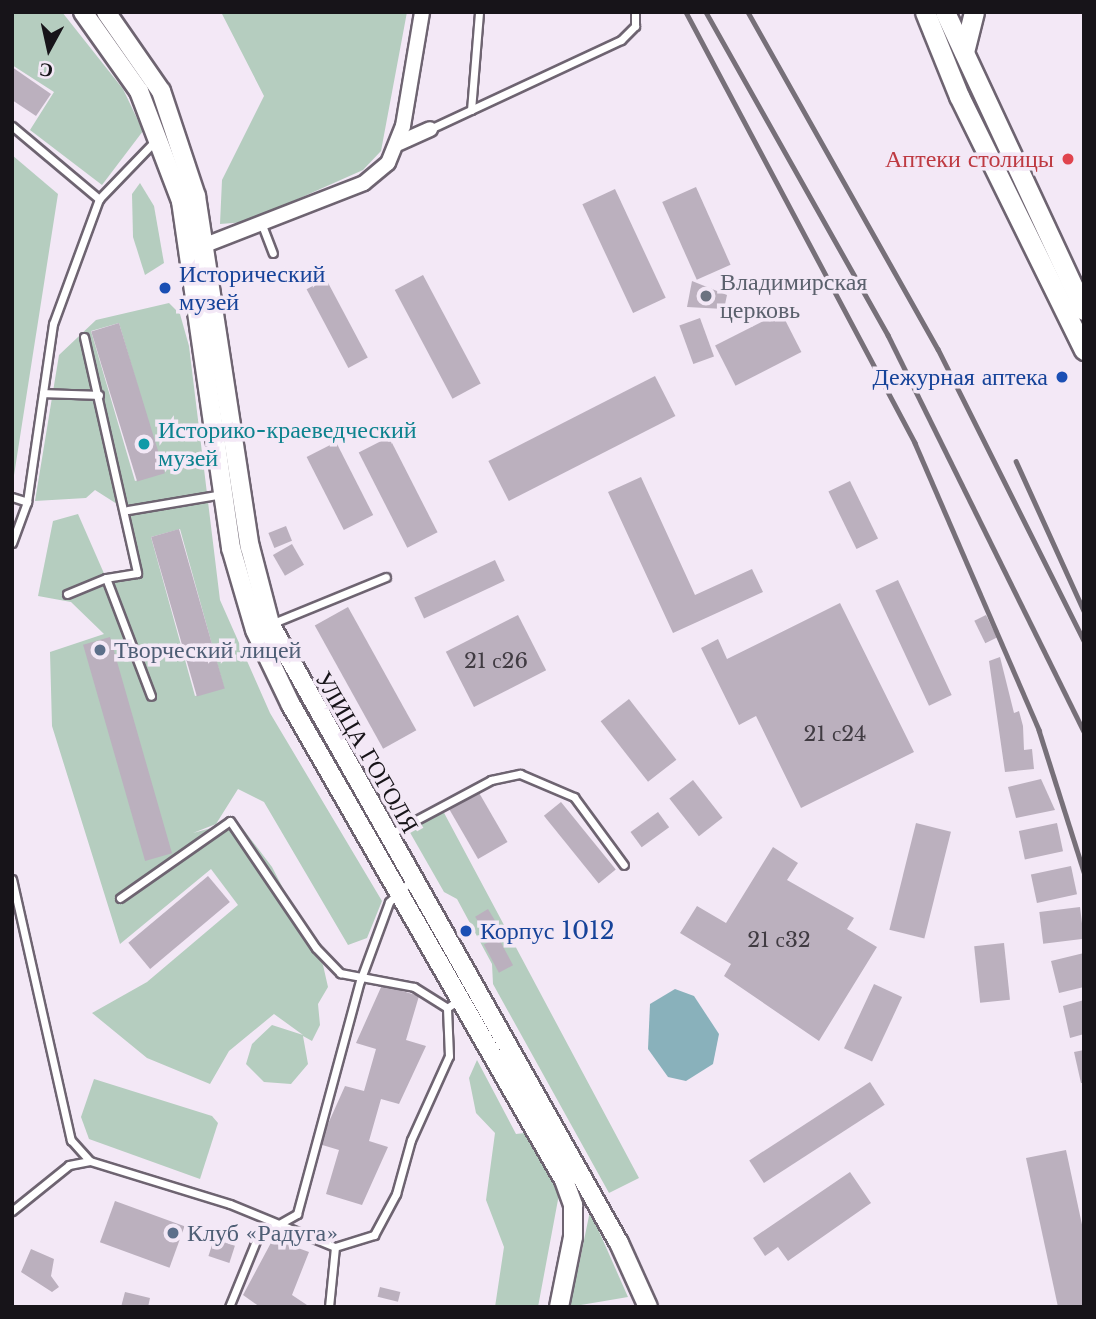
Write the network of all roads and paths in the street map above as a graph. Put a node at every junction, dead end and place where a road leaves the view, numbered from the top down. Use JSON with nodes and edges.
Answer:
{"nodes":[{"id":1,"x":83,"y":12,"type":"edge"},
{"id":2,"x":106,"y":12,"type":"edge"},
{"id":3,"x":422,"y":12,"type":"edge"},
{"id":4,"x":479,"y":12,"type":"edge"},
{"id":5,"x":635,"y":12,"type":"edge"},
{"id":6,"x":925,"y":12,"type":"edge"},
{"id":7,"x":945,"y":12,"type":"edge"},
{"id":8,"x":974,"y":12,"type":"edge"},
{"id":9,"x":964,"y":56,"type":"junction"},
{"id":10,"x":471,"y":110,"type":"junction"},
{"id":11,"x":12,"y":126,"type":"edge"},
{"id":12,"x":430,"y":129,"type":"joint"},
{"id":13,"x":168,"y":132,"type":"junction"},
{"id":14,"x":399,"y":143,"type":"junction"},
{"id":15,"x":99,"y":199,"type":"junction"},
{"id":16,"x":262,"y":225,"type":"junction"},
{"id":17,"x":198,"y":248,"type":"junction"},
{"id":18,"x":273,"y":253,"type":"dead end"},
{"id":19,"x":1084,"y":310,"type":"edge"},
{"id":20,"x":84,"y":337,"type":"dead end"},
{"id":21,"x":1084,"y":350,"type":"edge"},
{"id":22,"x":43,"y":393,"type":"junction"},
{"id":23,"x":99,"y":395,"type":"junction"},
{"id":24,"x":232,"y":493,"type":"junction"},
{"id":25,"x":12,"y":497,"type":"edge"},
{"id":26,"x":27,"y":502,"type":"junction"},
{"id":27,"x":128,"y":510,"type":"junction"},
{"id":28,"x":12,"y":543,"type":"edge"},
{"id":29,"x":386,"y":577,"type":"dead end"},
{"id":30,"x":106,"y":578,"type":"junction"},
{"id":31,"x":68,"y":594,"type":"dead end"},
{"id":32,"x":270,"y":624,"type":"junction"},
{"id":33,"x":151,"y":696,"type":"dead end"},
{"id":34,"x":387,"y":836,"type":"junction"},
{"id":35,"x":624,"y":865,"type":"dead end"},
{"id":36,"x":413,"y":878,"type":"junction"},
{"id":37,"x":12,"y":879,"type":"edge"},
{"id":38,"x":399,"y":892,"type":"junction"},
{"id":39,"x":120,"y":898,"type":"dead end"},
{"id":40,"x":360,"y":981,"type":"junction"},
{"id":41,"x":462,"y":998,"type":"junction"},
{"id":42,"x":90,"y":1161,"type":"junction"},
{"id":43,"x":12,"y":1211,"type":"edge"},
{"id":44,"x":277,"y":1223,"type":"junction"},
{"id":45,"x":335,"y":1247,"type":"junction"},
{"id":46,"x":229,"y":1307,"type":"edge"},
{"id":47,"x":329,"y":1307,"type":"edge"},
{"id":48,"x":558,"y":1307,"type":"edge"},
{"id":49,"x":648,"y":1307,"type":"edge"}],
"edges":[{"from":1,"to":13,"type":"street","name":"УЛИЦА ГОГОЛЯ"},
{"from":2,"to":13,"type":"street","name":"УЛИЦА ГОГОЛЯ"},
{"from":3,"to":14,"type":"street"},
{"from":4,"to":10,"type":"lane"},
{"from":5,"to":10,"type":"lane"},
{"from":6,"to":21,"type":"main road"},
{"from":7,"to":9,"type":"main road"},
{"from":8,"to":9,"type":"main road"},
{"from":9,"to":19,"type":"main road"},
{"from":10,"to":12,"type":"lane"},
{"from":11,"to":15,"type":"lane"},
{"from":12,"to":14,"type":"street"},
{"from":13,"to":15,"type":"lane"},
{"from":13,"to":17,"type":"street","name":"УЛИЦА ГОГОЛЯ"},
{"from":14,"to":16,"type":"street"},
{"from":15,"to":22,"type":"lane"},
{"from":16,"to":17,"type":"street"},
{"from":16,"to":18,"type":"lane"},
{"from":17,"to":24,"type":"street","name":"УЛИЦА ГОГОЛЯ"},
{"from":20,"to":23,"type":"lane"},
{"from":22,"to":23,"type":"lane"},
{"from":22,"to":26,"type":"lane"},
{"from":23,"to":27,"type":"lane"},
{"from":24,"to":27,"type":"lane"},
{"from":24,"to":32,"type":"street","name":"УЛИЦА ГОГОЛЯ"},
{"from":24,"to":38,"type":"street"},
{"from":25,"to":26,"type":"lane"},
{"from":26,"to":28,"type":"lane"},
{"from":27,"to":30,"type":"lane"},
{"from":29,"to":32,"type":"lane"},
{"from":30,"to":31,"type":"lane"},
{"from":30,"to":33,"type":"lane"},
{"from":32,"to":34,"type":"street","name":"УЛИЦА ГОГОЛЯ"},
{"from":34,"to":35,"type":"lane"},
{"from":34,"to":36,"type":"street","name":"УЛИЦА ГОГОЛЯ"},
{"from":36,"to":38,"type":"lane"},
{"from":36,"to":41,"type":"street","name":"УЛИЦА ГОГОЛЯ"},
{"from":37,"to":42,"type":"lane"},
{"from":38,"to":40,"type":"lane"},
{"from":38,"to":41,"type":"street"},
{"from":39,"to":40,"type":"lane"},
{"from":40,"to":41,"type":"lane"},
{"from":40,"to":44,"type":"lane"},
{"from":41,"to":45,"type":"lane"},
{"from":41,"to":48,"type":"street"},
{"from":41,"to":49,"type":"street","name":"УЛИЦА ГОГОЛЯ"},
{"from":42,"to":43,"type":"lane"},
{"from":42,"to":44,"type":"lane"},
{"from":44,"to":45,"type":"lane"},
{"from":44,"to":46,"type":"lane"},
{"from":45,"to":47,"type":"lane"}]}
